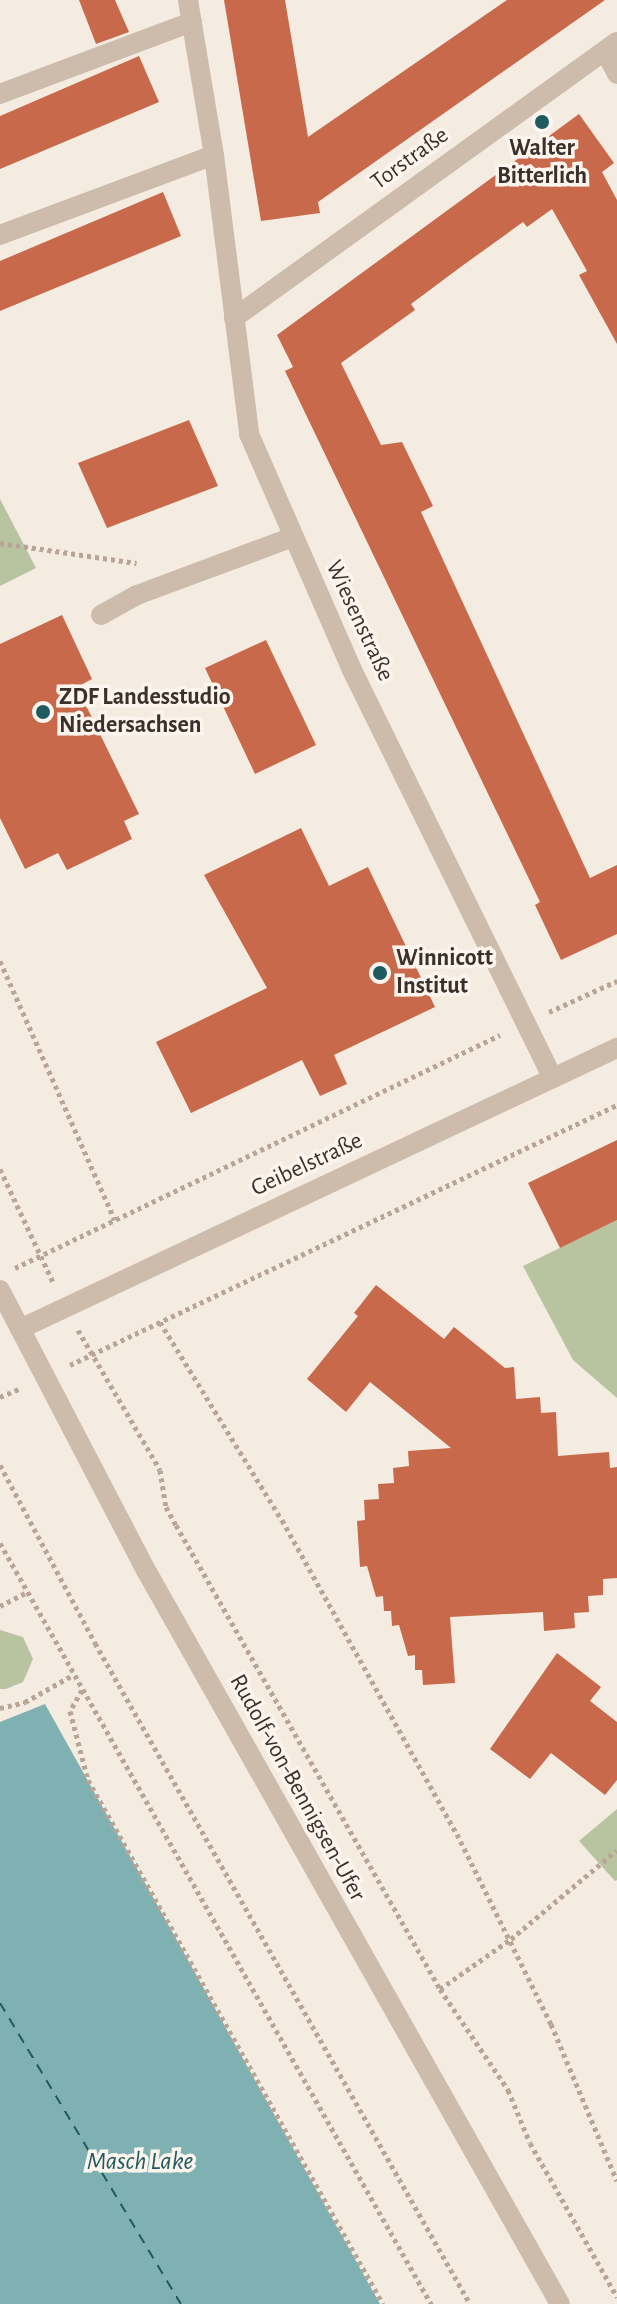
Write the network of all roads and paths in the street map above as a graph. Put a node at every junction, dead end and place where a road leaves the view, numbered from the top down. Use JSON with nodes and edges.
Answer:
{"nodes":[{"id":1,"x":188,"y":0,"type":"edge"},
{"id":2,"x":192,"y":22,"type":"junction"},
{"id":3,"x":611,"y":46,"type":"edge"},
{"id":4,"x":617,"y":74,"type":"edge"},
{"id":5,"x":0,"y":94,"type":"edge"},
{"id":6,"x":214,"y":155,"type":"junction"},
{"id":7,"x":0,"y":235,"type":"edge"},
{"id":8,"x":234,"y":318,"type":"junction"},
{"id":9,"x":293,"y":537,"type":"junction"},
{"id":10,"x":0,"y":543,"type":"edge"},
{"id":11,"x":154,"y":557,"type":"dead end"},
{"id":12,"x":101,"y":615,"type":"dead end"},
{"id":13,"x":0,"y":961,"type":"edge"},
{"id":14,"x":617,"y":981,"type":"edge"},
{"id":15,"x":525,"y":1023,"type":"junction"},
{"id":16,"x":617,"y":1048,"type":"edge"},
{"id":17,"x":553,"y":1078,"type":"junction"},
{"id":18,"x":617,"y":1105,"type":"edge"},
{"id":19,"x":0,"y":1169,"type":"edge"},
{"id":20,"x":115,"y":1220,"type":"junction"},
{"id":21,"x":39,"y":1257,"type":"junction"},
{"id":22,"x":0,"y":1274,"type":"edge"},
{"id":23,"x":0,"y":1290,"type":"edge"},
{"id":24,"x":66,"y":1307,"type":"junction"},
{"id":25,"x":160,"y":1322,"type":"junction"},
{"id":26,"x":20,"y":1329,"type":"junction"},
{"id":27,"x":91,"y":1355,"type":"junction"},
{"id":28,"x":46,"y":1377,"type":"junction"},
{"id":29,"x":0,"y":1397,"type":"edge"},
{"id":30,"x":0,"y":1465,"type":"edge"},
{"id":31,"x":0,"y":1543,"type":"edge"},
{"id":32,"x":25,"y":1593,"type":"junction"},
{"id":33,"x":0,"y":1606,"type":"edge"},
{"id":34,"x":73,"y":1675,"type":"junction"},
{"id":35,"x":83,"y":1689,"type":"junction"},
{"id":36,"x":0,"y":1708,"type":"edge"},
{"id":37,"x":617,"y":1850,"type":"edge"},
{"id":38,"x":511,"y":1939,"type":"junction"},
{"id":39,"x":440,"y":1989,"type":"junction"},
{"id":40,"x":617,"y":2181,"type":"edge"},
{"id":41,"x":617,"y":2297,"type":"edge"},
{"id":42,"x":383,"y":2304,"type":"edge"},
{"id":43,"x":431,"y":2304,"type":"edge"},
{"id":44,"x":470,"y":2304,"type":"edge"},
{"id":45,"x":560,"y":2304,"type":"edge"}],
"edges":[{"from":1,"to":2,"type":"street","name":"Wiesenstraße"},
{"from":2,"to":5,"type":"street"},
{"from":2,"to":6,"type":"street","name":"Wiesenstraße"},
{"from":3,"to":4,"type":"street"},
{"from":3,"to":8,"type":"street","name":"Torstraße"},
{"from":6,"to":7,"type":"street"},
{"from":6,"to":8,"type":"street","name":"Wiesenstraße"},
{"from":8,"to":9,"type":"street","name":"Wiesenstraße"},
{"from":9,"to":12,"type":"street"},
{"from":9,"to":15,"type":"street","name":"Wiesenstraße"},
{"from":10,"to":11,"type":"path"},
{"from":13,"to":20,"type":"path"},
{"from":14,"to":15,"type":"path"},
{"from":15,"to":17,"type":"street","name":"Wiesenstraße"},
{"from":15,"to":20,"type":"path"},
{"from":16,"to":17,"type":"street","name":"Geibelstraße"},
{"from":17,"to":24,"type":"street","name":"Geibelstraße"},
{"from":18,"to":25,"type":"path"},
{"from":19,"to":21,"type":"path"},
{"from":20,"to":21,"type":"path"},
{"from":21,"to":22,"type":"path"},
{"from":21,"to":24,"type":"path"},
{"from":23,"to":26,"type":"street","name":"Rudolf-von-Bennigsen-Ufer"},
{"from":24,"to":26,"type":"street","name":"Geibelstraße"},
{"from":24,"to":27,"type":"path"},
{"from":25,"to":27,"type":"path"},
{"from":25,"to":38,"type":"path"},
{"from":26,"to":28,"type":"street","name":"Rudolf-von-Bennigsen-Ufer"},
{"from":27,"to":28,"type":"path"},
{"from":27,"to":39,"type":"path"},
{"from":28,"to":29,"type":"path"},
{"from":28,"to":45,"type":"street","name":"Rudolf-von-Bennigsen-Ufer"},
{"from":30,"to":44,"type":"path"},
{"from":31,"to":32,"type":"path"},
{"from":32,"to":33,"type":"path"},
{"from":32,"to":34,"type":"path"},
{"from":34,"to":35,"type":"path"},
{"from":34,"to":36,"type":"path"},
{"from":35,"to":42,"type":"path"},
{"from":35,"to":43,"type":"path"},
{"from":37,"to":38,"type":"path"},
{"from":38,"to":39,"type":"path"},
{"from":38,"to":40,"type":"path"},
{"from":39,"to":41,"type":"path"}]}
